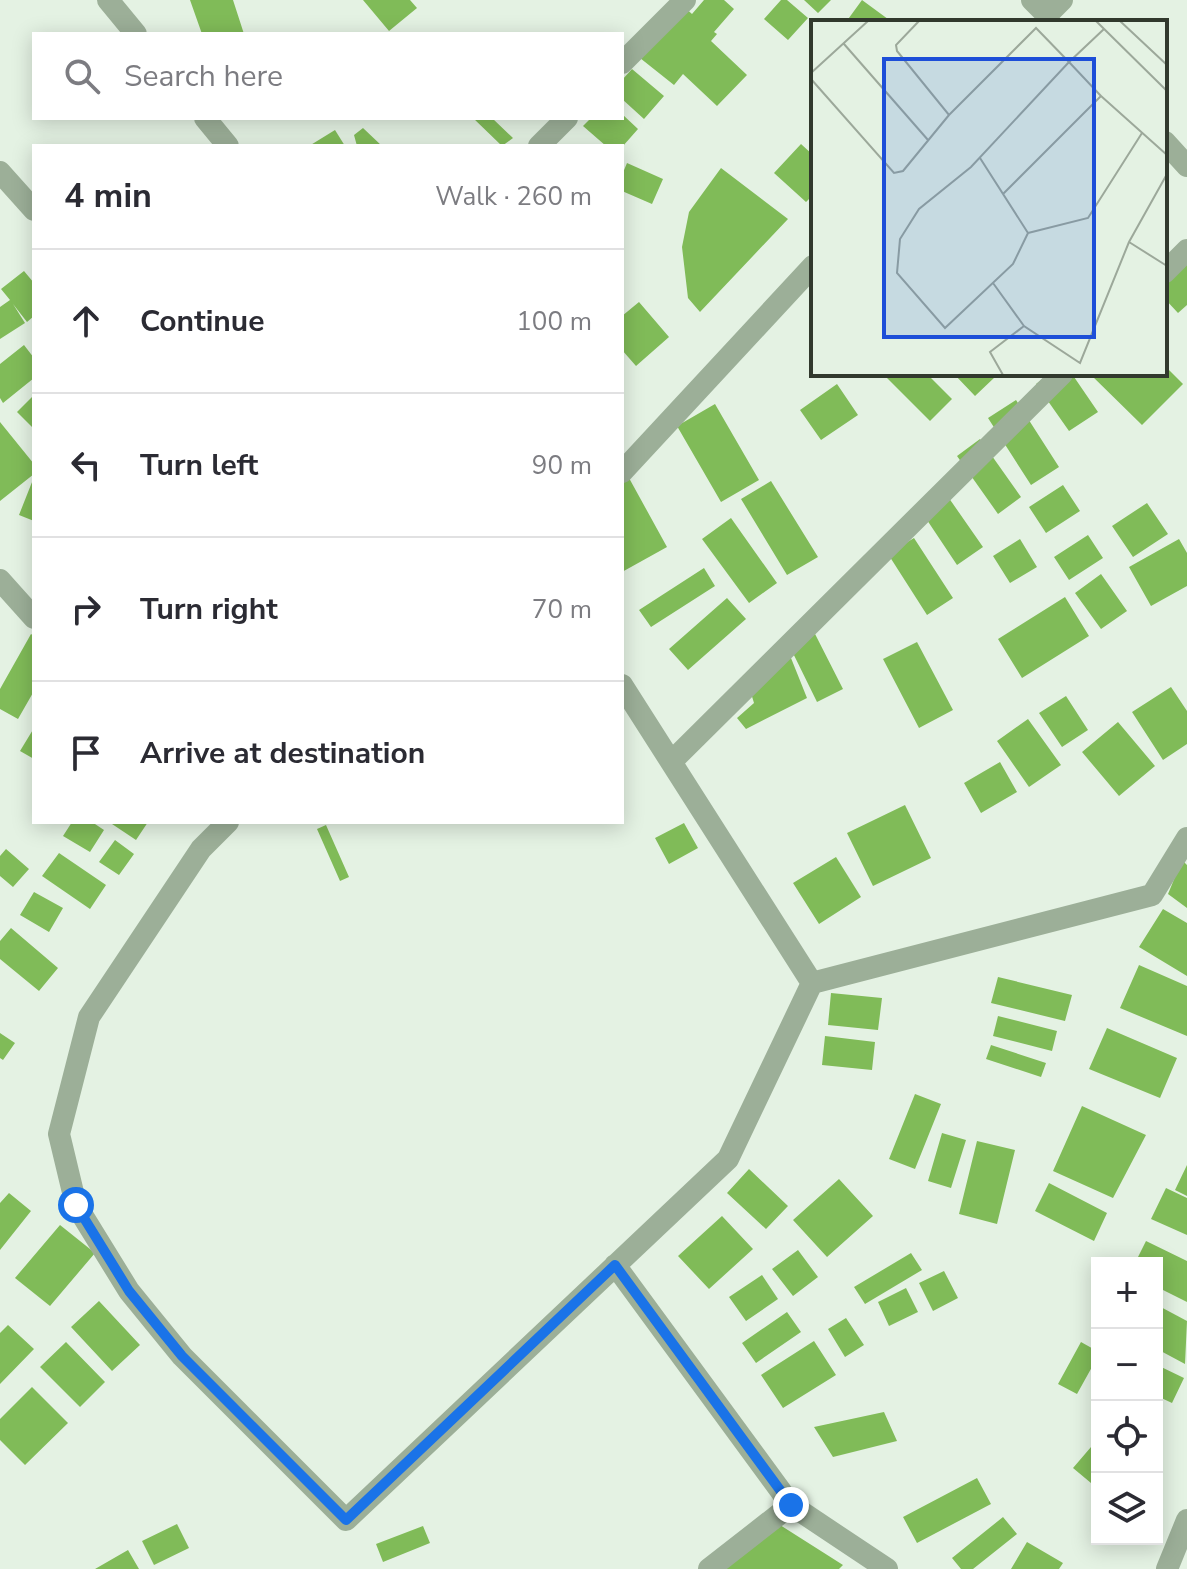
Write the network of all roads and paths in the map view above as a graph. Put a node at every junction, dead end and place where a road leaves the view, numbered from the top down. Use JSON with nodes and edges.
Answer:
{"nodes":[{"id":1,"x":108,"y":0,"type":"edge"},
{"id":2,"x":685,"y":0,"type":"edge"},
{"id":3,"x":134,"y":32,"type":"edge"},
{"id":4,"x":624,"y":61,"type":"edge"},
{"id":5,"x":207,"y":120,"type":"edge"},
{"id":6,"x":565,"y":120,"type":"edge"},
{"id":7,"x":226,"y":144,"type":"edge"},
{"id":8,"x":541,"y":144,"type":"edge"},
{"id":9,"x":1167,"y":144,"type":"edge"},
{"id":10,"x":1187,"y":166,"type":"edge"},
{"id":11,"x":0,"y":172,"type":"edge"},
{"id":12,"x":32,"y":208,"type":"edge"},
{"id":13,"x":1187,"y":250,"type":"edge"},
{"id":14,"x":811,"y":268,"type":"edge"},
{"id":15,"x":1167,"y":270,"type":"edge"},
{"id":16,"x":1060,"y":376,"type":"edge"},
{"id":17,"x":624,"y":470,"type":"edge"},
{"id":18,"x":0,"y":580,"type":"edge"},
{"id":19,"x":32,"y":616,"type":"edge"},
{"id":20,"x":624,"y":688,"type":"edge"},
{"id":21,"x":671,"y":762,"type":"junction"},
{"id":22,"x":226,"y":824,"type":"edge"},
{"id":23,"x":1187,"y":838,"type":"edge"},
{"id":24,"x":812,"y":983,"type":"junction"},
{"id":25,"x":615,"y":1265,"type":"junction"},
{"id":26,"x":791,"y":1505,"type":"junction"},
{"id":27,"x":1187,"y":1520,"type":"edge"},
{"id":28,"x":709,"y":1569,"type":"edge"},
{"id":29,"x":887,"y":1569,"type":"edge"},
{"id":30,"x":1167,"y":1569,"type":"edge"}],
"edges":[{"from":1,"to":3,"type":"street"},
{"from":2,"to":4,"type":"street"},
{"from":5,"to":7,"type":"street"},
{"from":6,"to":8,"type":"street"},
{"from":9,"to":10,"type":"street"},
{"from":11,"to":12,"type":"street"},
{"from":13,"to":15,"type":"street"},
{"from":14,"to":17,"type":"street"},
{"from":16,"to":21,"type":"street"},
{"from":18,"to":19,"type":"street"},
{"from":20,"to":21,"type":"street"},
{"from":21,"to":24,"type":"street"},
{"from":22,"to":25,"type":"street"},
{"from":23,"to":24,"type":"street"},
{"from":24,"to":25,"type":"street"},
{"from":25,"to":26,"type":"street"},
{"from":26,"to":28,"type":"street"},
{"from":26,"to":29,"type":"street"},
{"from":27,"to":30,"type":"street"}]}
